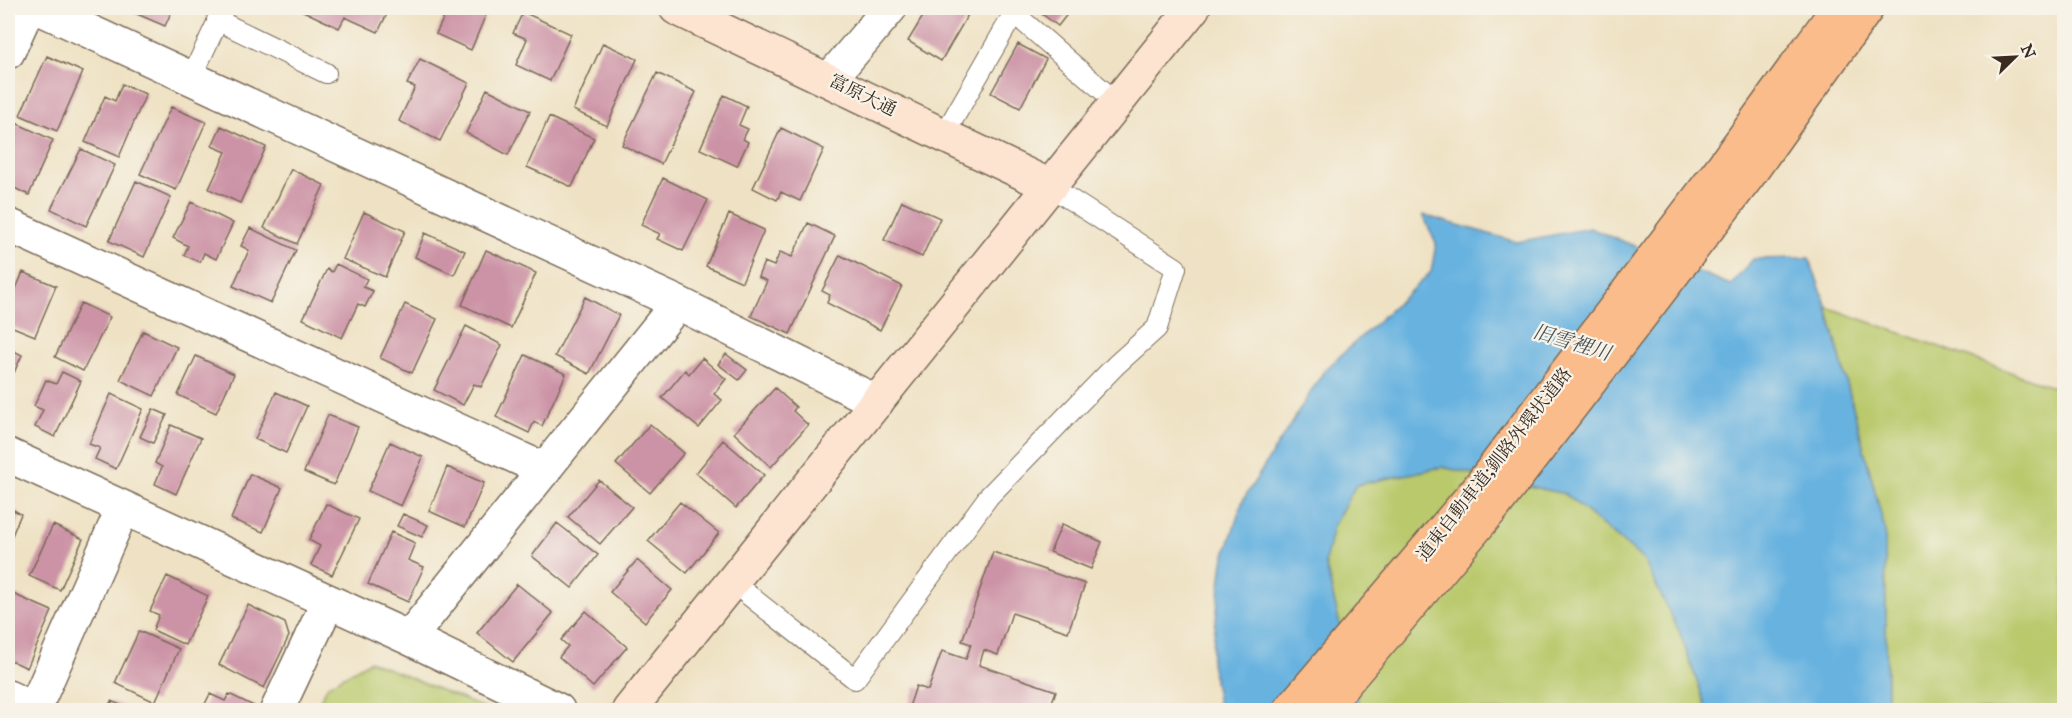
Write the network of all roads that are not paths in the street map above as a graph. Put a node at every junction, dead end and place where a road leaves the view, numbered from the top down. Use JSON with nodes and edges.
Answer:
{"nodes":[{"id":1,"x":28,"y":8,"type":"edge"},
{"id":2,"x":39,"y":8,"type":"edge"},
{"id":3,"x":676,"y":8,"type":"edge"},
{"id":4,"x":890,"y":8,"type":"edge"},
{"id":5,"x":1193,"y":8,"type":"edge"},
{"id":6,"x":1838,"y":8,"type":"edge"},
{"id":7,"x":1868,"y":8,"type":"edge"},
{"id":8,"x":1011,"y":10,"type":"edge"},
{"id":9,"x":221,"y":14,"type":"edge"},
{"id":10,"x":8,"y":52,"type":"edge"},
{"id":11,"x":326,"y":73,"type":"dead end"},
{"id":12,"x":191,"y":78,"type":"junction"},
{"id":13,"x":830,"y":79,"type":"junction"},
{"id":14,"x":1116,"y":102,"type":"junction"},
{"id":15,"x":944,"y":135,"type":"junction"},
{"id":16,"x":1736,"y":170,"type":"junction"},
{"id":17,"x":1048,"y":185,"type":"junction"},
{"id":18,"x":8,"y":225,"type":"edge"},
{"id":19,"x":678,"y":303,"type":"junction"},
{"id":20,"x":877,"y":402,"type":"junction"},
{"id":21,"x":8,"y":455,"type":"edge"},
{"id":22,"x":545,"y":470,"type":"junction"},
{"id":23,"x":123,"y":508,"type":"junction"},
{"id":24,"x":732,"y":582,"type":"junction"},
{"id":25,"x":328,"y":603,"type":"junction"},
{"id":26,"x":409,"y":638,"type":"junction"},
{"id":27,"x":25,"y":706,"type":"edge"},
{"id":28,"x":277,"y":711,"type":"edge"},
{"id":29,"x":558,"y":711,"type":"edge"},
{"id":30,"x":628,"y":711,"type":"edge"},
{"id":31,"x":1290,"y":711,"type":"edge"},
{"id":32,"x":1322,"y":711,"type":"edge"}],
"edges":[{"from":1,"to":10,"type":"street"},
{"from":2,"to":12,"type":"street"},
{"from":3,"to":13,"type":"street","name":"富原大通"},
{"from":4,"to":13,"type":"street"},
{"from":5,"to":14,"type":"street"},
{"from":6,"to":16,"type":"highway","name":"道東自動車道;釧路外環状道路"},
{"from":7,"to":16,"type":"highway","name":"道東自動車道;釧路外環状道路"},
{"from":8,"to":14,"type":"lane"},
{"from":8,"to":15,"type":"lane"},
{"from":9,"to":11,"type":"lane"},
{"from":9,"to":12,"type":"lane"},
{"from":12,"to":19,"type":"street"},
{"from":13,"to":15,"type":"street","name":"富原大通"},
{"from":14,"to":17,"type":"street"},
{"from":15,"to":17,"type":"street","name":"富原大通"},
{"from":16,"to":31,"type":"highway","name":"道東自動車道;釧路外環状道路"},
{"from":16,"to":32,"type":"highway","name":"道東自動車道;釧路外環状道路"},
{"from":17,"to":20,"type":"street"},
{"from":17,"to":24,"type":"lane"},
{"from":18,"to":22,"type":"street"},
{"from":19,"to":20,"type":"street"},
{"from":19,"to":22,"type":"street"},
{"from":20,"to":24,"type":"street"},
{"from":21,"to":23,"type":"street"},
{"from":22,"to":26,"type":"street"},
{"from":23,"to":25,"type":"street"},
{"from":23,"to":27,"type":"street"},
{"from":24,"to":30,"type":"street"},
{"from":25,"to":26,"type":"street"},
{"from":25,"to":28,"type":"street"},
{"from":26,"to":29,"type":"street"}]}
